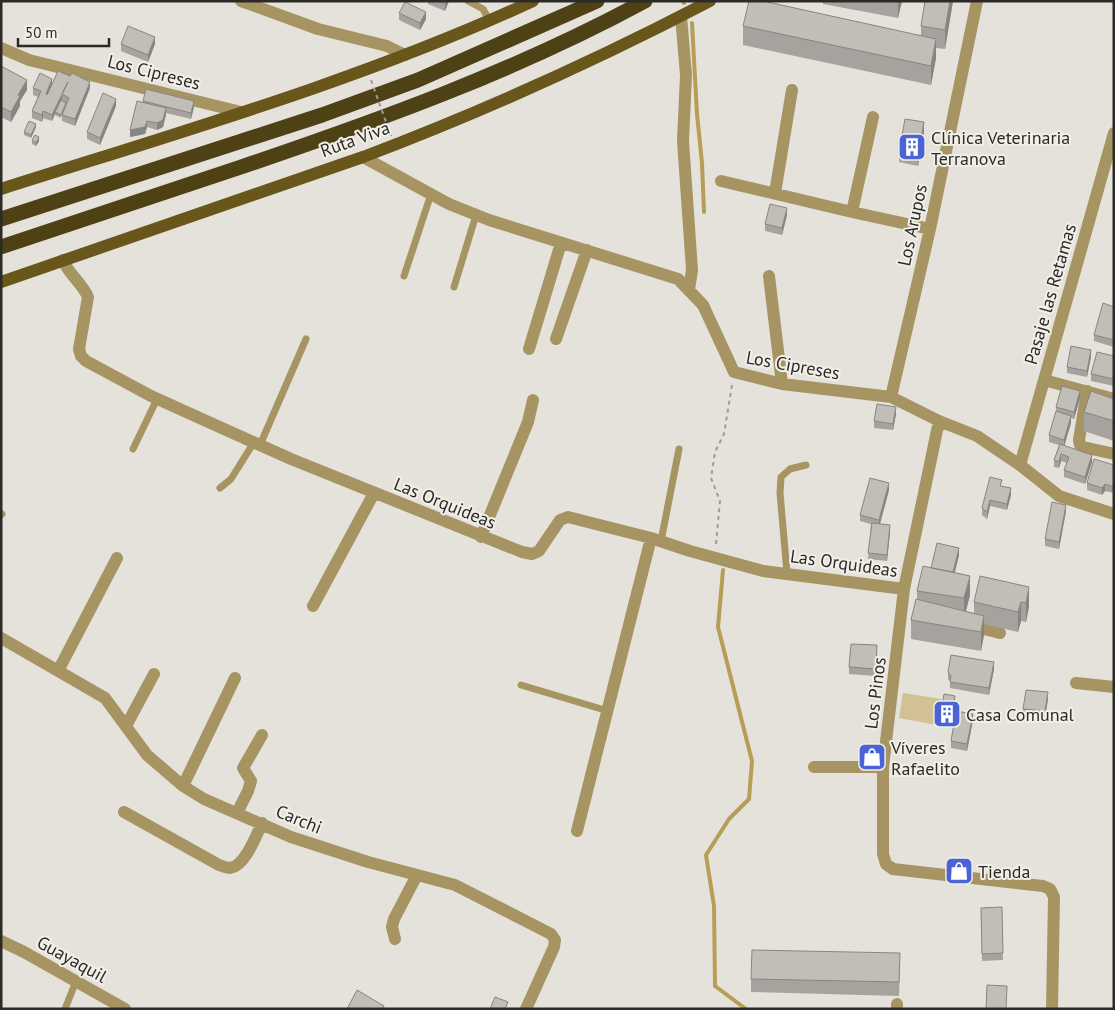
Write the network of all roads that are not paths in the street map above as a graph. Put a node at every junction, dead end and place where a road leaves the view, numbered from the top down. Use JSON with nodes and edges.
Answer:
{"nodes":[{"id":1,"x":241,"y":1,"type":"edge"},
{"id":2,"x":468,"y":1,"type":"edge"},
{"id":3,"x":532,"y":1,"type":"edge"},
{"id":4,"x":598,"y":1,"type":"edge"},
{"id":5,"x":645,"y":1,"type":"edge"},
{"id":6,"x":710,"y":1,"type":"edge"},
{"id":7,"x":977,"y":1,"type":"edge"},
{"id":8,"x":507,"y":8,"type":"edge"},
{"id":9,"x":681,"y":16,"type":"junction"},
{"id":10,"x":489,"y":20,"type":"junction"},
{"id":11,"x":1,"y":48,"type":"edge"},
{"id":12,"x":405,"y":54,"type":"junction"},
{"id":13,"x":792,"y":90,"type":"dead end"},
{"id":14,"x":241,"y":112,"type":"junction"},
{"id":15,"x":874,"y":117,"type":"dead end"},
{"id":16,"x":1114,"y":133,"type":"edge"},
{"id":17,"x":363,"y":157,"type":"junction"},
{"id":18,"x":722,"y":181,"type":"dead end"},
{"id":19,"x":1,"y":189,"type":"edge"},
{"id":20,"x":775,"y":193,"type":"junction"},
{"id":21,"x":431,"y":194,"type":"junction"},
{"id":22,"x":852,"y":212,"type":"junction"},
{"id":23,"x":476,"y":215,"type":"junction"},
{"id":24,"x":1,"y":219,"type":"edge"},
{"id":25,"x":930,"y":229,"type":"junction"},
{"id":26,"x":561,"y":243,"type":"junction"},
{"id":27,"x":1,"y":247,"type":"edge"},
{"id":28,"x":586,"y":250,"type":"junction"},
{"id":29,"x":63,"y":260,"type":"junction"},
{"id":30,"x":404,"y":276,"type":"dead end"},
{"id":31,"x":769,"y":276,"type":"dead end"},
{"id":32,"x":1,"y":282,"type":"edge"},
{"id":33,"x":454,"y":287,"type":"dead end"},
{"id":34,"x":689,"y":290,"type":"junction"},
{"id":35,"x":306,"y":339,"type":"dead end"},
{"id":36,"x":556,"y":340,"type":"dead end"},
{"id":37,"x":529,"y":349,"type":"dead end"},
{"id":38,"x":1044,"y":380,"type":"junction"},
{"id":39,"x":782,"y":384,"type":"junction"},
{"id":40,"x":1087,"y":391,"type":"junction"},
{"id":41,"x":891,"y":397,"type":"junction"},
{"id":42,"x":157,"y":399,"type":"junction"},
{"id":43,"x":1114,"y":399,"type":"edge"},
{"id":44,"x":533,"y":400,"type":"dead end"},
{"id":45,"x":939,"y":421,"type":"junction"},
{"id":46,"x":257,"y":444,"type":"junction"},
{"id":47,"x":133,"y":449,"type":"dead end"},
{"id":48,"x":680,"y":450,"type":"dead end"},
{"id":49,"x":1114,"y":454,"type":"edge"},
{"id":50,"x":806,"y":465,"type":"dead end"},
{"id":51,"x":1020,"y":465,"type":"junction"},
{"id":52,"x":220,"y":488,"type":"dead end"},
{"id":53,"x":374,"y":492,"type":"junction"},
{"id":54,"x":1114,"y":514,"type":"edge"},
{"id":55,"x":481,"y":537,"type":"junction"},
{"id":56,"x":656,"y":540,"type":"junction"},
{"id":57,"x":117,"y":558,"type":"dead end"},
{"id":58,"x":787,"y":573,"type":"junction"},
{"id":59,"x":904,"y":589,"type":"junction"},
{"id":60,"x":313,"y":606,"type":"dead end"},
{"id":61,"x":956,"y":622,"type":"edge"},
{"id":62,"x":1000,"y":633,"type":"dead end"},
{"id":63,"x":1,"y":638,"type":"edge"},
{"id":64,"x":58,"y":671,"type":"junction"},
{"id":65,"x":154,"y":674,"type":"dead end"},
{"id":66,"x":236,"y":678,"type":"dead end"},
{"id":67,"x":1076,"y":682,"type":"dead end"},
{"id":68,"x":521,"y":685,"type":"dead end"},
{"id":69,"x":1114,"y":687,"type":"edge"},
{"id":70,"x":608,"y":711,"type":"junction"},
{"id":71,"x":126,"y":726,"type":"junction"},
{"id":72,"x":262,"y":735,"type":"dead end"},
{"id":73,"x":883,"y":767,"type":"junction"},
{"id":74,"x":814,"y":768,"type":"dead end"},
{"id":75,"x":183,"y":786,"type":"junction"},
{"id":76,"x":124,"y":812,"type":"dead end"},
{"id":77,"x":237,"y":813,"type":"junction"},
{"id":78,"x":262,"y":824,"type":"junction"},
{"id":79,"x":577,"y":831,"type":"dead end"},
{"id":80,"x":417,"y":875,"type":"junction"},
{"id":81,"x":395,"y":939,"type":"dead end"},
{"id":82,"x":1,"y":941,"type":"edge"},
{"id":83,"x":76,"y":981,"type":"junction"},
{"id":84,"x":65,"y":1009,"type":"edge"},
{"id":85,"x":125,"y":1009,"type":"edge"},
{"id":86,"x":526,"y":1009,"type":"edge"},
{"id":87,"x":1052,"y":1009,"type":"edge"}],
"edges":[{"from":1,"to":12,"type":"street"},
{"from":2,"to":10,"type":"lane"},
{"from":3,"to":8,"type":"main road"},
{"from":4,"to":24,"type":"highway","name":"Ruta Viva"},
{"from":5,"to":27,"type":"highway","name":"Ruta Viva"},
{"from":6,"to":9,"type":"main road","name":"Ruta Viva"},
{"from":7,"to":25,"type":"street","name":"Los Arupos"},
{"from":8,"to":10,"type":"main road"},
{"from":9,"to":17,"type":"main road","name":"Ruta Viva"},
{"from":9,"to":34,"type":"street"},
{"from":10,"to":12,"type":"main road"},
{"from":11,"to":14,"type":"street","name":"Los Cipreses"},
{"from":12,"to":14,"type":"main road"},
{"from":13,"to":20,"type":"street"},
{"from":14,"to":19,"type":"main road"},
{"from":15,"to":22,"type":"street"},
{"from":16,"to":38,"type":"street","name":"Pasaje las Retamas"},
{"from":17,"to":21,"type":"street","name":"Los Cipreses"},
{"from":17,"to":29,"type":"main road","name":"Ruta Viva"},
{"from":18,"to":20,"type":"street"},
{"from":20,"to":22,"type":"street"},
{"from":21,"to":23,"type":"street","name":"Los Cipreses"},
{"from":21,"to":30,"type":"lane"},
{"from":22,"to":25,"type":"street"},
{"from":23,"to":26,"type":"street","name":"Los Cipreses"},
{"from":23,"to":33,"type":"lane"},
{"from":25,"to":41,"type":"street","name":"Los Arupos"},
{"from":26,"to":28,"type":"street","name":"Los Cipreses"},
{"from":26,"to":37,"type":"street"},
{"from":28,"to":34,"type":"street","name":"Los Cipreses"},
{"from":28,"to":36,"type":"street"},
{"from":29,"to":32,"type":"main road","name":"Ruta Viva"},
{"from":29,"to":42,"type":"street","name":"Las Orquideas"},
{"from":31,"to":39,"type":"street"},
{"from":34,"to":39,"type":"street","name":"Los Cipreses"},
{"from":35,"to":46,"type":"lane"},
{"from":38,"to":40,"type":"street"},
{"from":38,"to":51,"type":"street","name":"Pasaje las Retamas"},
{"from":39,"to":41,"type":"street","name":"Los Cipreses"},
{"from":40,"to":43,"type":"street"},
{"from":40,"to":49,"type":"street"},
{"from":41,"to":45,"type":"street","name":"Los Cipreses"},
{"from":42,"to":46,"type":"street","name":"Las Orquideas"},
{"from":42,"to":47,"type":"lane"},
{"from":44,"to":55,"type":"street"},
{"from":45,"to":51,"type":"street","name":"Los Cipreses"},
{"from":45,"to":59,"type":"street","name":"Los Pinos"},
{"from":46,"to":52,"type":"lane"},
{"from":46,"to":53,"type":"street","name":"Las Orquideas"},
{"from":48,"to":56,"type":"lane"},
{"from":50,"to":58,"type":"lane"},
{"from":51,"to":54,"type":"street","name":"Los Cipreses"},
{"from":53,"to":55,"type":"street","name":"Las Orquideas"},
{"from":53,"to":60,"type":"street"},
{"from":55,"to":56,"type":"street","name":"Las Orquideas"},
{"from":56,"to":58,"type":"street","name":"Las Orquideas"},
{"from":56,"to":70,"type":"street"},
{"from":57,"to":64,"type":"street"},
{"from":58,"to":59,"type":"street","name":"Las Orquideas"},
{"from":59,"to":73,"type":"street","name":"Los Pinos"},
{"from":61,"to":62,"type":"street"},
{"from":63,"to":64,"type":"street","name":"Carchi"},
{"from":64,"to":71,"type":"street","name":"Carchi"},
{"from":65,"to":71,"type":"street"},
{"from":66,"to":75,"type":"street"},
{"from":67,"to":69,"type":"street"},
{"from":68,"to":70,"type":"lane"},
{"from":70,"to":79,"type":"street"},
{"from":71,"to":75,"type":"street","name":"Carchi"},
{"from":72,"to":77,"type":"street"},
{"from":73,"to":74,"type":"street"},
{"from":73,"to":87,"type":"street","name":"Los Pinos"},
{"from":75,"to":77,"type":"street","name":"Carchi"},
{"from":76,"to":78,"type":"street"},
{"from":77,"to":78,"type":"street","name":"Carchi"},
{"from":78,"to":80,"type":"street","name":"Carchi"},
{"from":80,"to":81,"type":"street"},
{"from":80,"to":86,"type":"street","name":"Carchi"},
{"from":82,"to":83,"type":"street","name":"Guayaquil"},
{"from":83,"to":84,"type":"lane"},
{"from":83,"to":85,"type":"street","name":"Guayaquil"}]}
